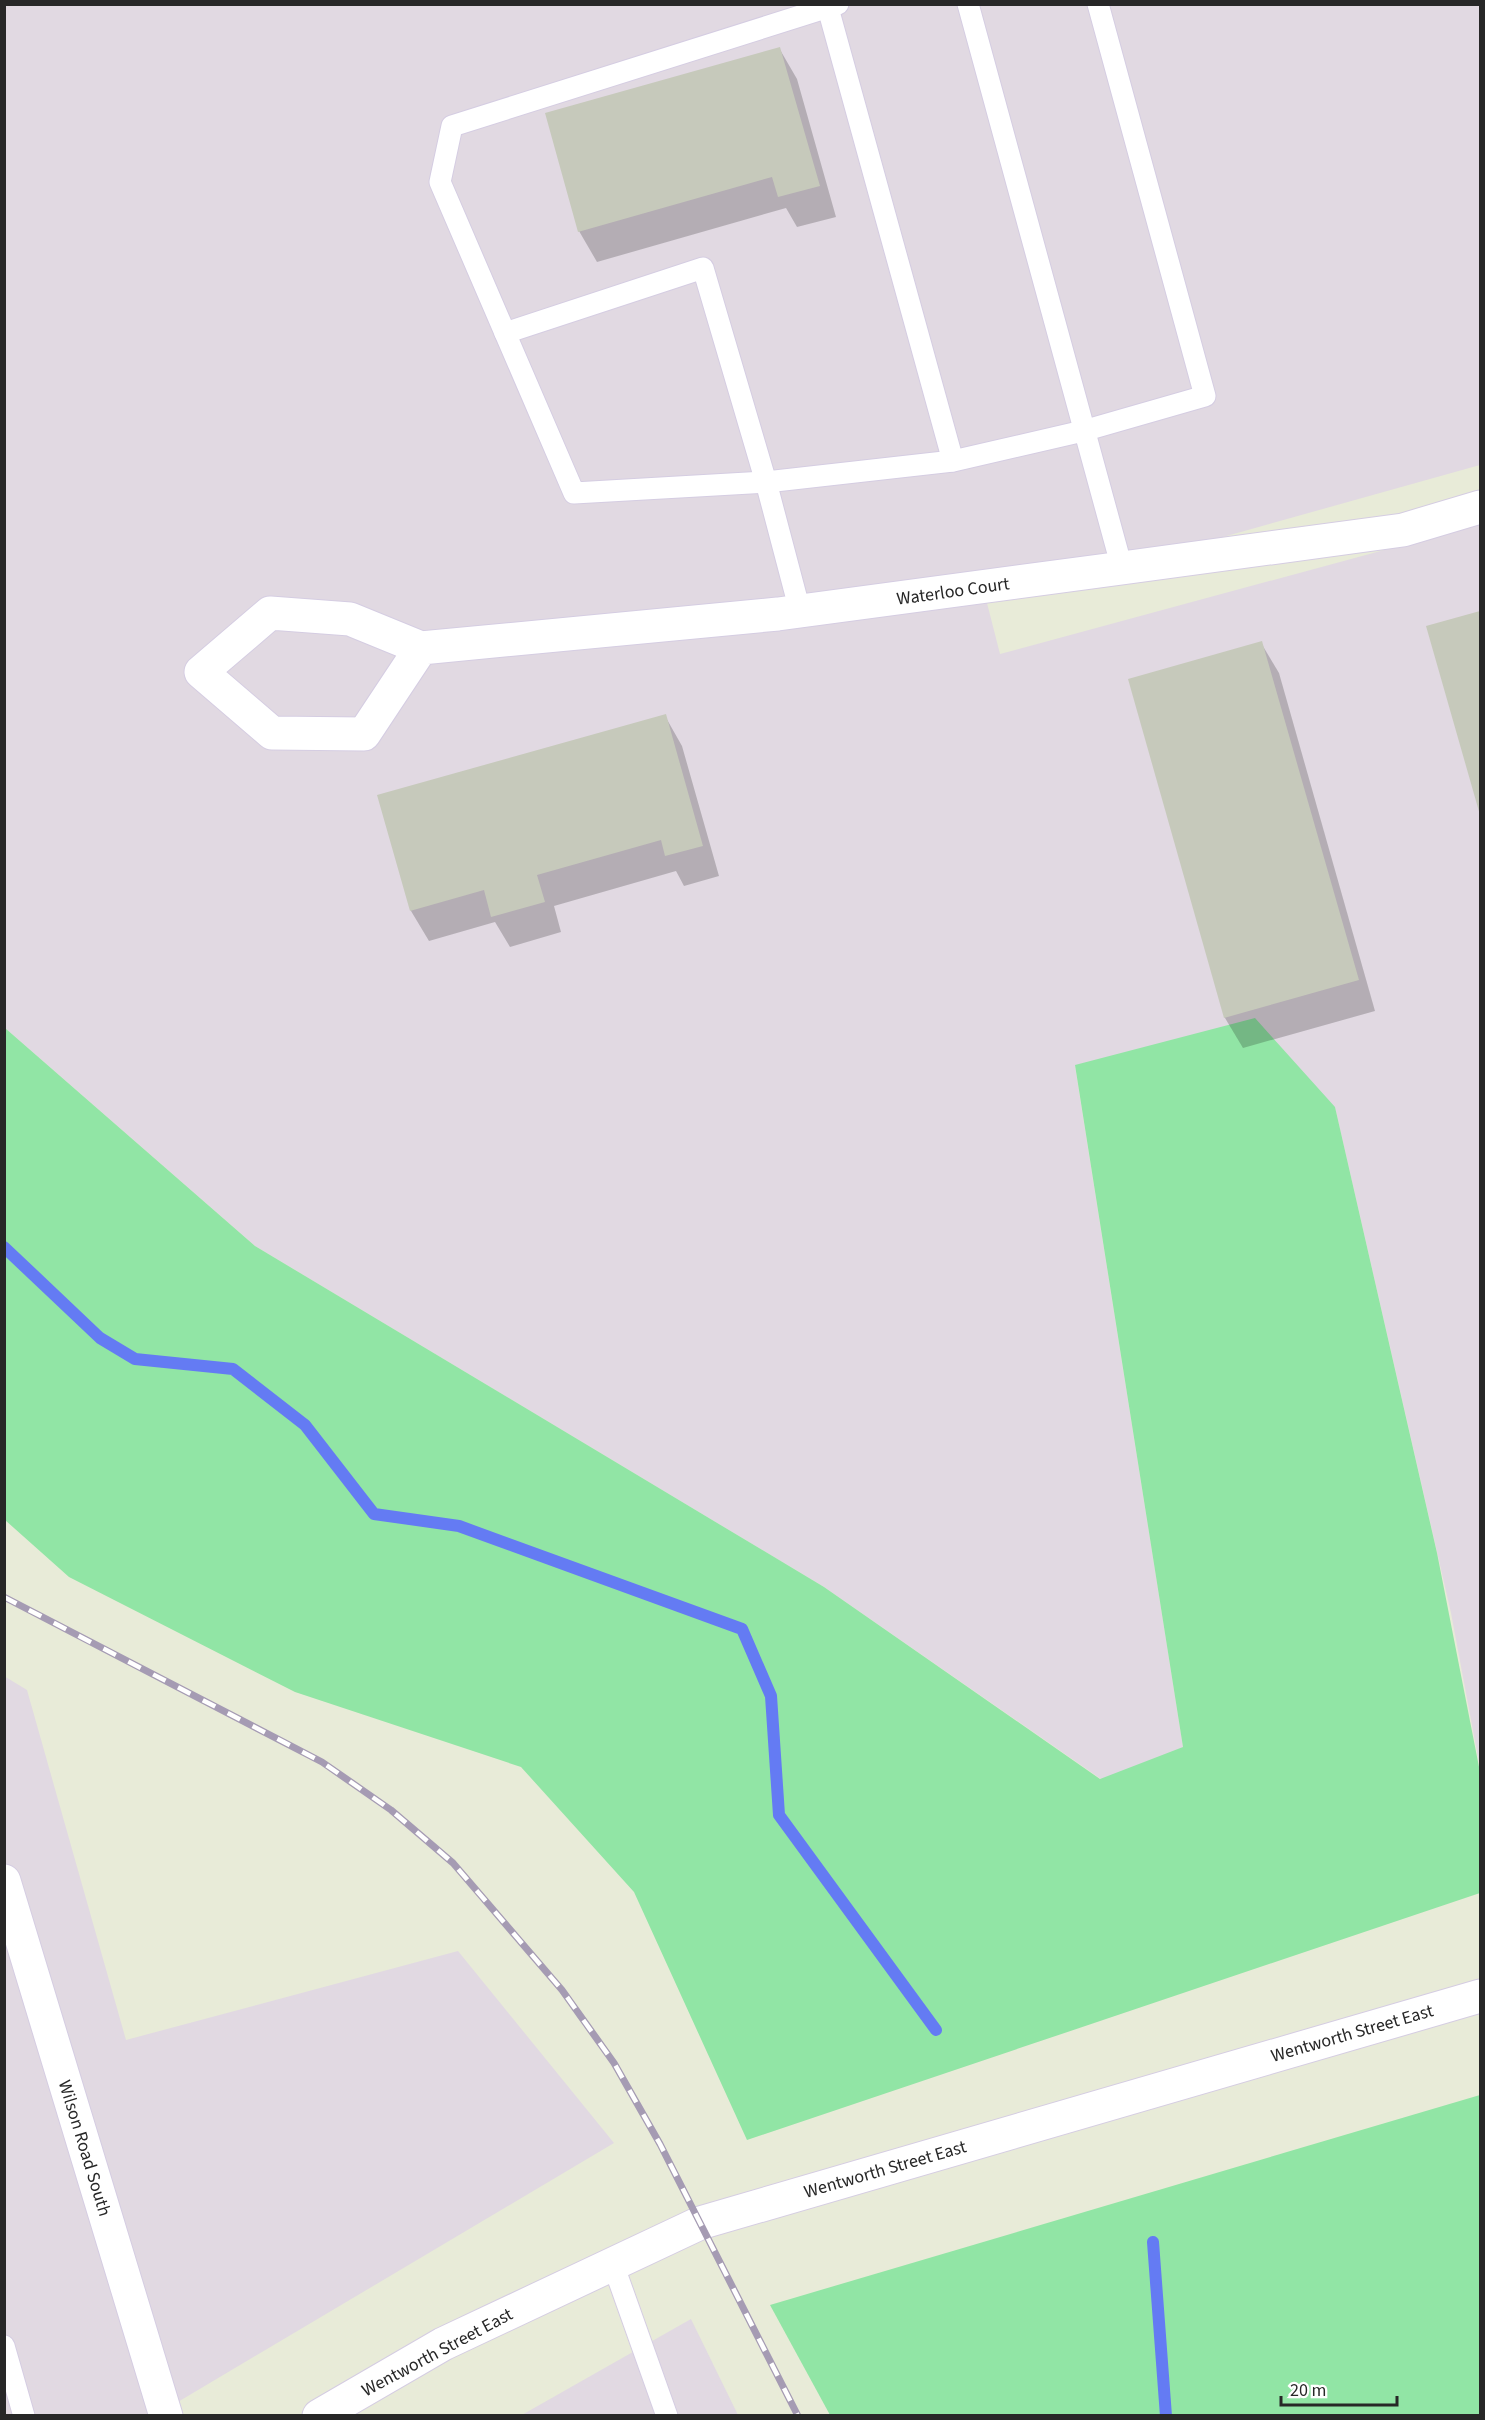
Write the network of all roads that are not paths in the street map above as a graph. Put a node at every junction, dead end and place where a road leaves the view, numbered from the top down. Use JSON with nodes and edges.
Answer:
{"nodes":[{"id":1,"x":968,"y":4,"type":"edge"},
{"id":2,"x":1098,"y":4,"type":"edge"},
{"id":3,"x":833,"y":6,"type":"edge"},
{"id":4,"x":505,"y":333,"type":"junction"},
{"id":5,"x":1083,"y":431,"type":"junction"},
{"id":6,"x":953,"y":460,"type":"junction"},
{"id":7,"x":766,"y":482,"type":"junction"},
{"id":8,"x":1480,"y":507,"type":"edge"},
{"id":9,"x":1122,"y":568,"type":"junction"},
{"id":10,"x":800,"y":611,"type":"junction"},
{"id":11,"x":421,"y":648,"type":"junction"},
{"id":12,"x":4,"y":1881,"type":"edge"},
{"id":13,"x":1480,"y":1996,"type":"edge"},
{"id":14,"x":613,"y":2264,"type":"junction"},
{"id":15,"x":4,"y":2346,"type":"edge"},
{"id":16,"x":24,"y":2415,"type":"edge"},
{"id":17,"x":166,"y":2415,"type":"edge"},
{"id":18,"x":319,"y":2415,"type":"edge"},
{"id":19,"x":668,"y":2415,"type":"edge"}],
"edges":[{"from":1,"to":5,"type":"lane"},
{"from":2,"to":5,"type":"lane"},
{"from":3,"to":4,"type":"lane"},
{"from":3,"to":6,"type":"lane"},
{"from":4,"to":7,"type":"lane"},
{"from":4,"to":7,"type":"lane"},
{"from":5,"to":6,"type":"lane"},
{"from":5,"to":9,"type":"lane"},
{"from":6,"to":7,"type":"lane"},
{"from":7,"to":10,"type":"lane"},
{"from":8,"to":9,"type":"street","name":"Waterloo Court"},
{"from":9,"to":10,"type":"street","name":"Waterloo Court"},
{"from":10,"to":11,"type":"street","name":"Waterloo Court"},
{"from":11,"to":11,"type":"street","name":"Waterloo Court"},
{"from":12,"to":17,"type":"street","name":"Wilson Road South"},
{"from":13,"to":14,"type":"street","name":"Wentworth Street East"},
{"from":14,"to":18,"type":"street","name":"Wentworth Street East"},
{"from":14,"to":19,"type":"lane"},
{"from":15,"to":16,"type":"lane"}]}
